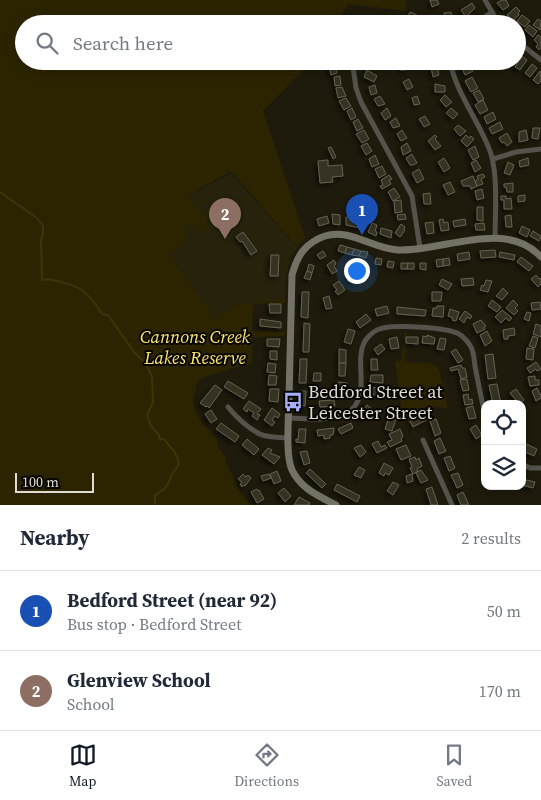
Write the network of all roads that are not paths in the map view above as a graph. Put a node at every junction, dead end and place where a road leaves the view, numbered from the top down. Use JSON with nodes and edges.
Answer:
{"nodes":[{"id":1,"x":485,"y":0,"type":"edge"},
{"id":2,"x":492,"y":12,"type":"junction"},
{"id":3,"x":488,"y":15,"type":"edge"},
{"id":4,"x":494,"y":15,"type":"edge"},
{"id":5,"x":526,"y":48,"type":"edge"},
{"id":6,"x":541,"y":60,"type":"edge"},
{"id":7,"x":353,"y":70,"type":"edge"},
{"id":8,"x":452,"y":70,"type":"edge"},
{"id":9,"x":541,"y":149,"type":"edge"},
{"id":10,"x":493,"y":159,"type":"junction"},
{"id":11,"x":496,"y":238,"type":"junction"},
{"id":12,"x":420,"y":248,"type":"junction"},
{"id":13,"x":541,"y":257,"type":"edge"},
{"id":14,"x":482,"y":400,"type":"edge"},
{"id":15,"x":228,"y":407,"type":"dead end"},
{"id":16,"x":288,"y":418,"type":"junction"},
{"id":17,"x":288,"y":438,"type":"junction"},
{"id":18,"x":423,"y":440,"type":"dead end"},
{"id":19,"x":526,"y":466,"type":"edge"},
{"id":20,"x":541,"y":468,"type":"edge"},
{"id":21,"x":336,"y":505,"type":"edge"},
{"id":22,"x":452,"y":505,"type":"edge"}],
"edges":[{"from":1,"to":2,"type":"street"},
{"from":2,"to":3,"type":"street"},
{"from":2,"to":4,"type":"street"},
{"from":5,"to":6,"type":"street"},
{"from":7,"to":12,"type":"street"},
{"from":8,"to":10,"type":"street"},
{"from":9,"to":10,"type":"street"},
{"from":10,"to":11,"type":"street"},
{"from":11,"to":12,"type":"street"},
{"from":11,"to":13,"type":"street"},
{"from":12,"to":16,"type":"street"},
{"from":14,"to":16,"type":"street"},
{"from":15,"to":17,"type":"street"},
{"from":16,"to":17,"type":"street"},
{"from":17,"to":21,"type":"street"},
{"from":18,"to":22,"type":"street"},
{"from":19,"to":20,"type":"street"}]}
